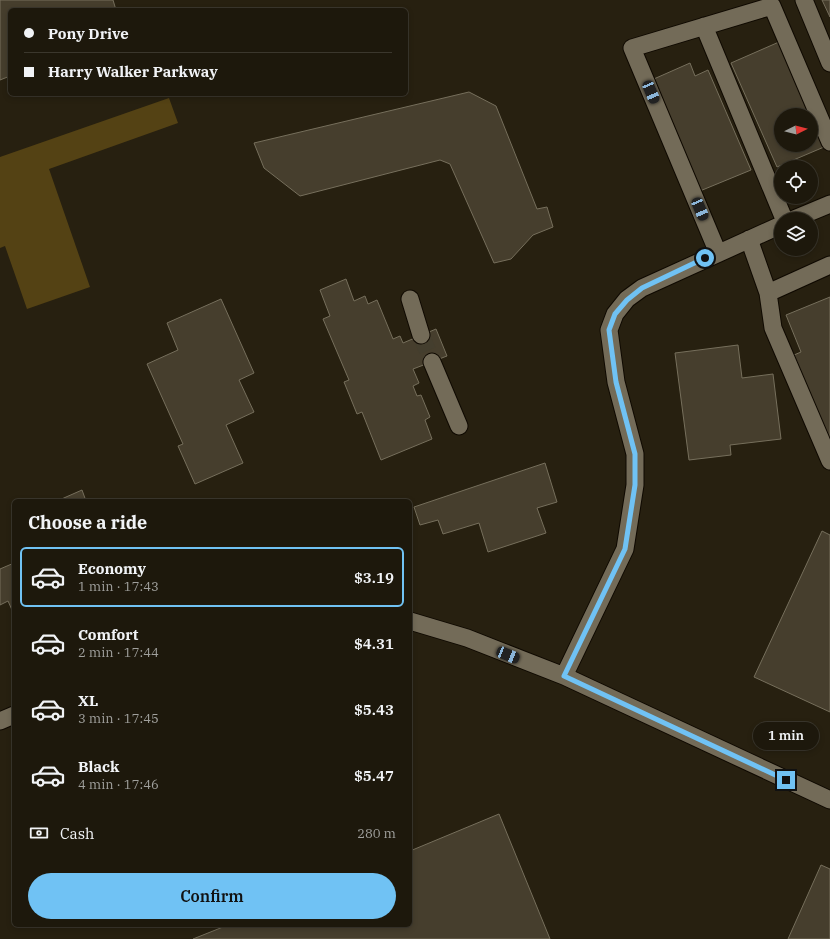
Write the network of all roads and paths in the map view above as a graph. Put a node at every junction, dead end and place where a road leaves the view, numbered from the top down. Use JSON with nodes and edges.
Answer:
{"nodes":[{"id":1,"x":804,"y":0,"type":"edge"},
{"id":2,"x":704,"y":26,"type":"junction"},
{"id":3,"x":830,"y":63,"type":"edge"},
{"id":4,"x":830,"y":142,"type":"edge"},
{"id":5,"x":830,"y":204,"type":"edge"},
{"id":6,"x":781,"y":212,"type":"edge"},
{"id":7,"x":811,"y":212,"type":"edge"},
{"id":8,"x":774,"y":228,"type":"edge"},
{"id":9,"x":749,"y":239,"type":"junction"},
{"id":10,"x":718,"y":253,"type":"junction"},
{"id":11,"x":830,"y":265,"type":"edge"},
{"id":12,"x":768,"y":293,"type":"junction"},
{"id":13,"x":410,"y":299,"type":"dead end"},
{"id":14,"x":421,"y":335,"type":"tunnel mouth"},
{"id":15,"x":432,"y":362,"type":"tunnel mouth"},
{"id":16,"x":459,"y":426,"type":"dead end"},
{"id":17,"x":830,"y":461,"type":"edge"},
{"id":18,"x":412,"y":622,"type":"edge"},
{"id":19,"x":564,"y":676,"type":"junction"},
{"id":20,"x":12,"y":716,"type":"edge"},
{"id":21,"x":0,"y":721,"type":"edge"},
{"id":22,"x":830,"y":800,"type":"edge"}],
"edges":[{"from":1,"to":3,"type":"street"},
{"from":2,"to":4,"type":"street"},
{"from":2,"to":6,"type":"street"},
{"from":2,"to":10,"type":"street"},
{"from":5,"to":7,"type":"street"},
{"from":8,"to":9,"type":"street"},
{"from":9,"to":10,"type":"street"},
{"from":9,"to":12,"type":"street"},
{"from":10,"to":19,"type":"street"},
{"from":11,"to":12,"type":"street"},
{"from":12,"to":17,"type":"street"},
{"from":13,"to":14,"type":"street"},
{"from":15,"to":16,"type":"street"},
{"from":18,"to":19,"type":"street"},
{"from":19,"to":22,"type":"street"},
{"from":20,"to":21,"type":"street"}]}
